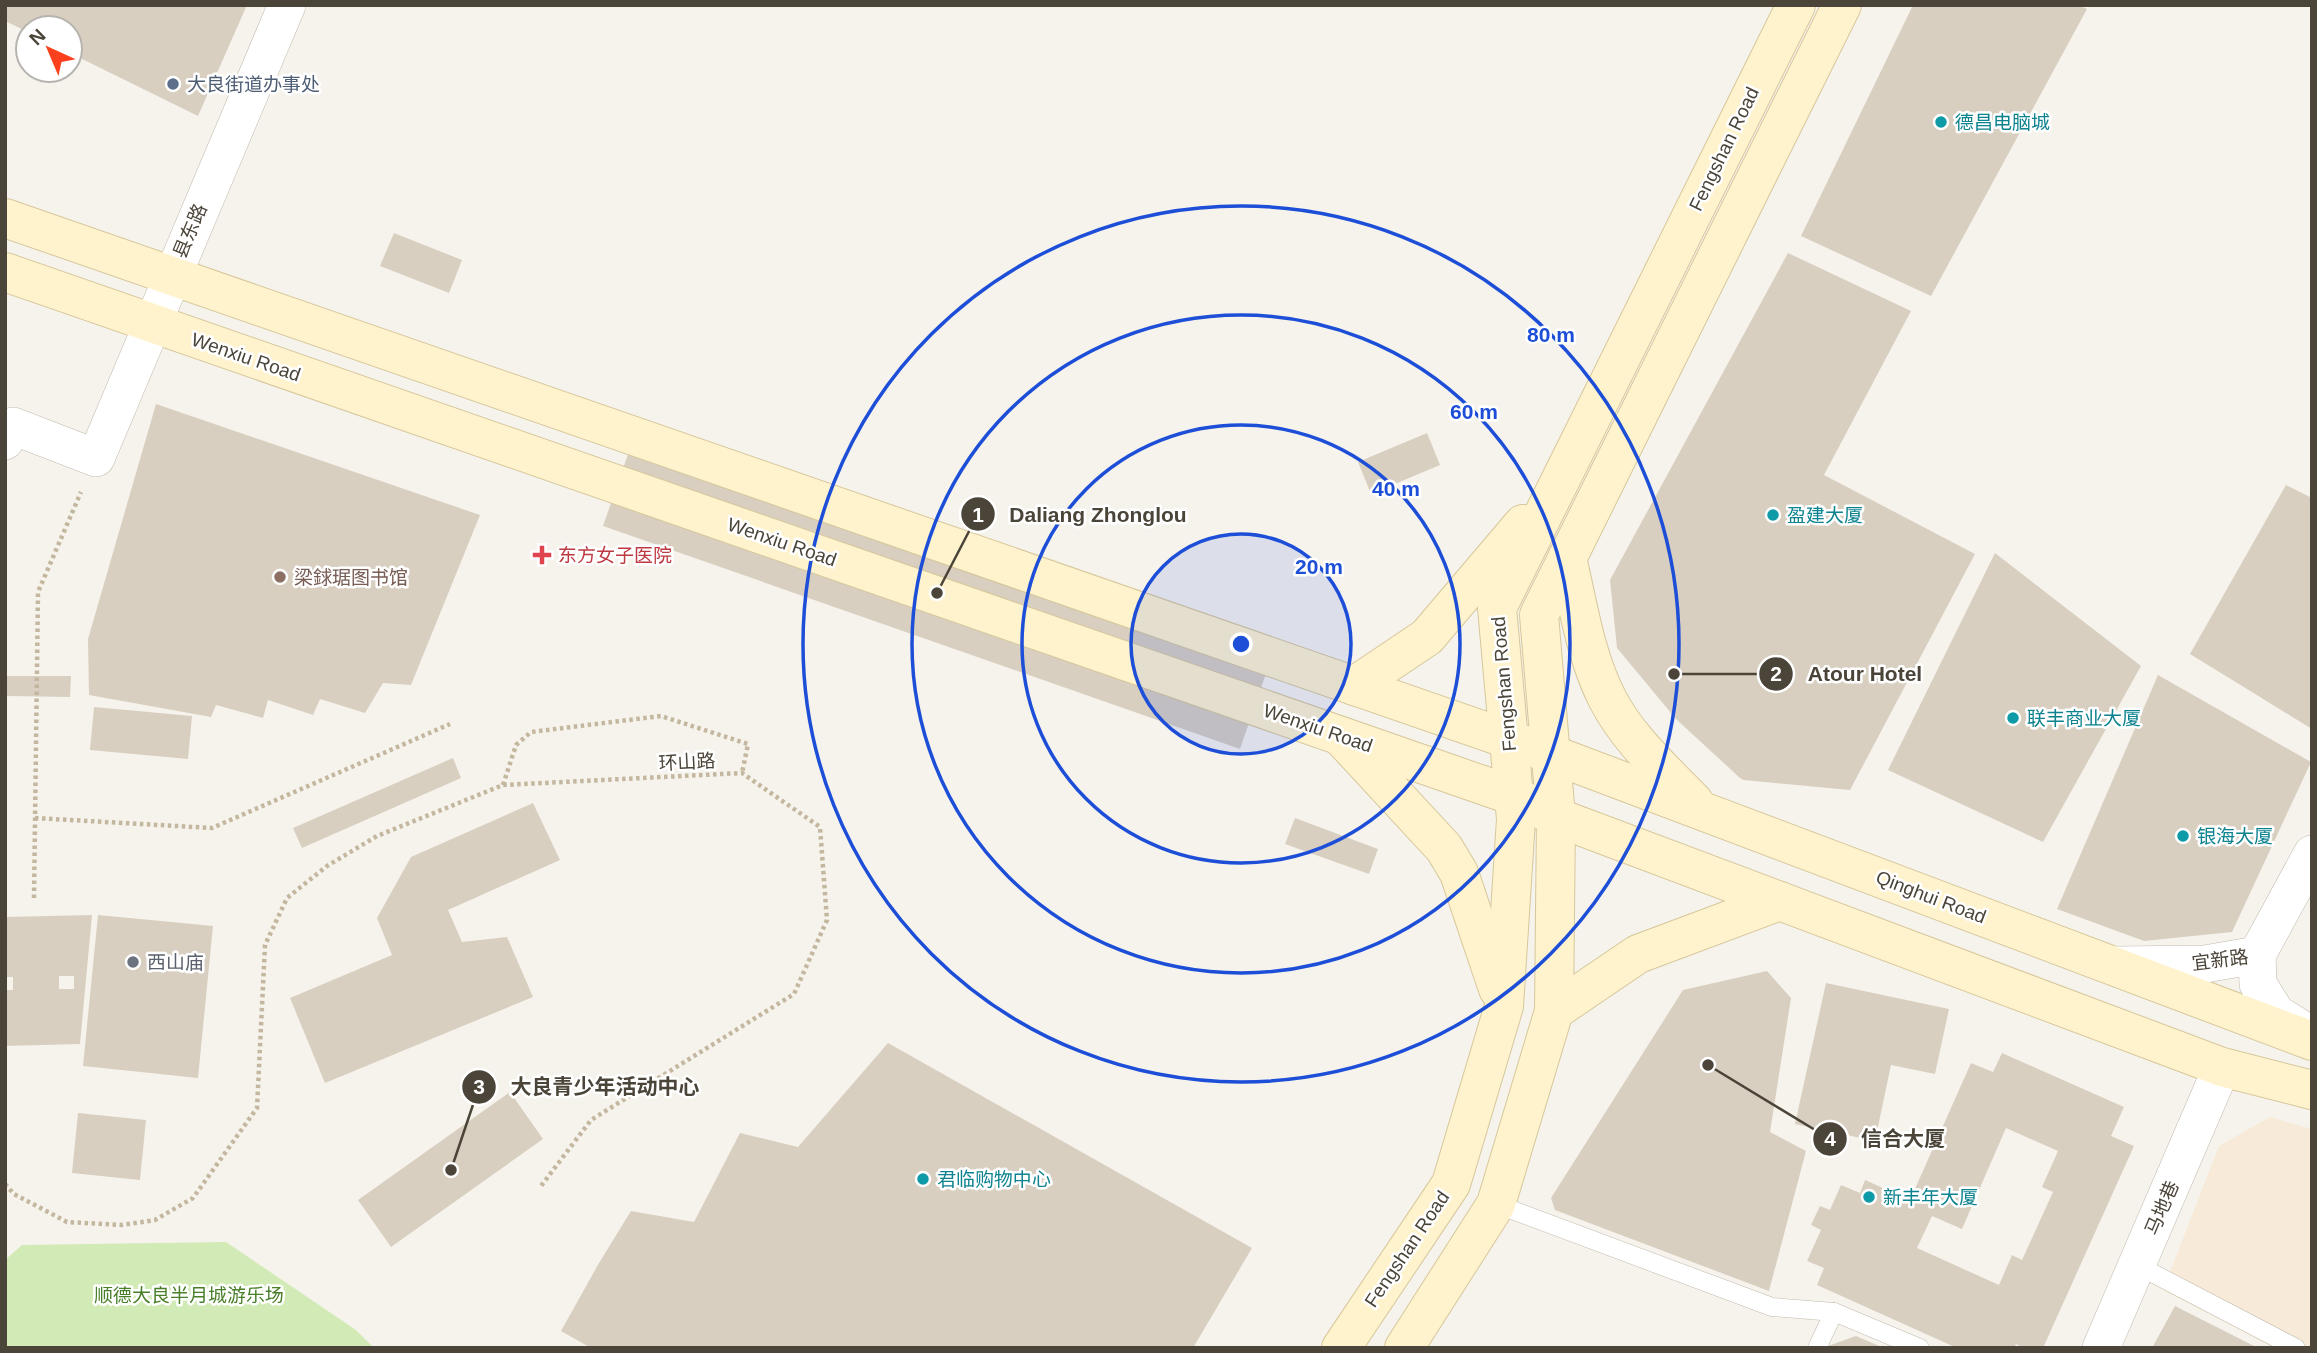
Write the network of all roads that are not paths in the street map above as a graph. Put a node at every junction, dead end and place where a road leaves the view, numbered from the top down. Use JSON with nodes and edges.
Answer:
{"nodes":[{"id":1,"x":287,"y":5,"type":"edge"},
{"id":2,"x":1796,"y":5,"type":"edge"},
{"id":3,"x":1842,"y":5,"type":"edge"},
{"id":4,"x":5,"y":218,"type":"edge"},
{"id":5,"x":5,"y":272,"type":"edge"},
{"id":6,"x":172,"y":275,"type":"junction"},
{"id":7,"x":151,"y":324,"type":"junction"},
{"id":8,"x":5,"y":441,"type":"edge"},
{"id":9,"x":1560,"y":480,"type":"junction"},
{"id":10,"x":1567,"y":558,"type":"junction"},
{"id":11,"x":1354,"y":685,"type":"junction"},
{"id":12,"x":1339,"y":735,"type":"junction"},
{"id":13,"x":1509,"y":740,"type":"junction"},
{"id":14,"x":1551,"y":754,"type":"junction"},
{"id":15,"x":1514,"y":796,"type":"junction"},
{"id":16,"x":1703,"y":811,"type":"junction"},
{"id":17,"x":1556,"y":817,"type":"junction"},
{"id":18,"x":2312,"y":854,"type":"edge"},
{"id":19,"x":1780,"y":901,"type":"junction"},
{"id":20,"x":2257,"y":955,"type":"junction"},
{"id":21,"x":2109,"y":965,"type":"junction"},
{"id":22,"x":1504,"y":1006,"type":"junction"},
{"id":23,"x":1554,"y":1011,"type":"junction"},
{"id":24,"x":2312,"y":1038,"type":"edge"},
{"id":25,"x":2222,"y":1067,"type":"junction"},
{"id":26,"x":2312,"y":1090,"type":"edge"},
{"id":27,"x":1496,"y":1204,"type":"junction"},
{"id":28,"x":2137,"y":1265,"type":"junction"},
{"id":29,"x":1834,"y":1312,"type":"junction"},
{"id":30,"x":2289,"y":1346,"type":"edge"},
{"id":31,"x":1341,"y":1348,"type":"edge"},
{"id":32,"x":1404,"y":1348,"type":"edge"},
{"id":33,"x":1817,"y":1348,"type":"edge"},
{"id":34,"x":1920,"y":1348,"type":"edge"},
{"id":35,"x":2101,"y":1348,"type":"edge"}],
"edges":[{"from":1,"to":6,"type":"street","name":"县东路"},
{"from":2,"to":9,"type":"street","name":"Fengshan Road"},
{"from":3,"to":10,"type":"street"},
{"from":4,"to":6,"type":"street"},
{"from":5,"to":7,"type":"street","name":"Wenxiu Road"},
{"from":6,"to":7,"type":"street","name":"县东路"},
{"from":6,"to":11,"type":"street"},
{"from":7,"to":8,"type":"street","name":"县东路"},
{"from":7,"to":12,"type":"street","name":"Wenxiu Road"},
{"from":9,"to":11,"type":"street"},
{"from":9,"to":13,"type":"street","name":"Fengshan Road"},
{"from":10,"to":14,"type":"street"},
{"from":10,"to":16,"type":"street"},
{"from":11,"to":13,"type":"street"},
{"from":12,"to":15,"type":"street","name":"Wenxiu Road"},
{"from":12,"to":22,"type":"street"},
{"from":13,"to":14,"type":"street"},
{"from":13,"to":15,"type":"street","name":"Fengshan Road"},
{"from":14,"to":16,"type":"street","name":"Qinghui Road"},
{"from":14,"to":17,"type":"street"},
{"from":15,"to":17,"type":"street","name":"Wenxiu Road"},
{"from":15,"to":22,"type":"street","name":"Fengshan Road"},
{"from":16,"to":21,"type":"street","name":"Qinghui Road"},
{"from":17,"to":19,"type":"street"},
{"from":17,"to":23,"type":"street"},
{"from":18,"to":20,"type":"street","name":"宜新路"},
{"from":19,"to":23,"type":"street"},
{"from":19,"to":25,"type":"street"},
{"from":20,"to":21,"type":"street","name":"宜新路"},
{"from":20,"to":24,"type":"street"},
{"from":21,"to":24,"type":"street","name":"Qinghui Road"},
{"from":22,"to":31,"type":"street","name":"Fengshan Road"},
{"from":23,"to":27,"type":"street"},
{"from":25,"to":26,"type":"street"},
{"from":25,"to":28,"type":"street","name":"马地巷"},
{"from":27,"to":29,"type":"lane"},
{"from":27,"to":32,"type":"street"},
{"from":28,"to":30,"type":"lane"},
{"from":28,"to":35,"type":"street","name":"马地巷"},
{"from":29,"to":33,"type":"lane"},
{"from":29,"to":34,"type":"lane"}]}
